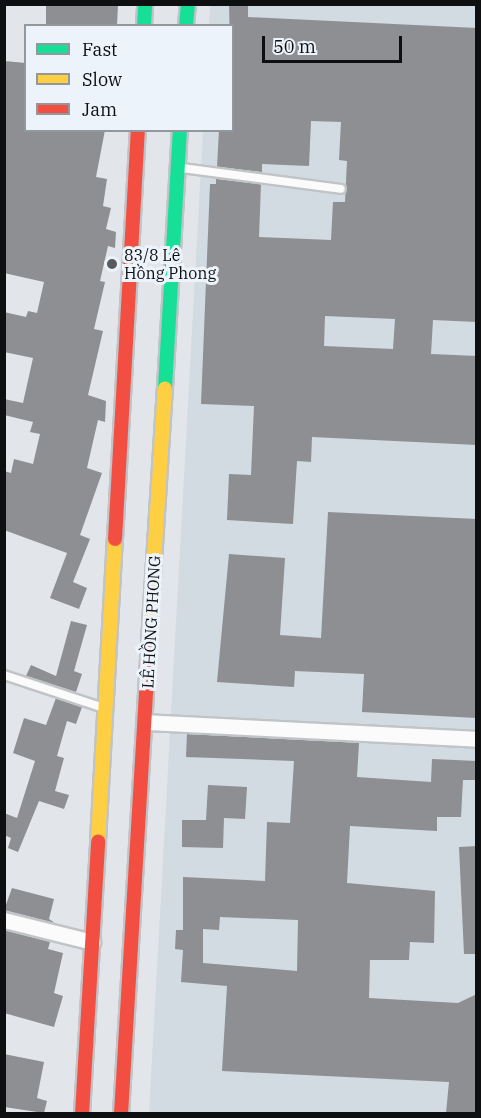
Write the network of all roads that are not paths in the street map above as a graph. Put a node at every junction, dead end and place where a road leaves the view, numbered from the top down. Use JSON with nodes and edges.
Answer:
{"nodes":[{"id":1,"x":145,"y":4,"type":"edge"},
{"id":2,"x":188,"y":4,"type":"edge"},
{"id":3,"x":144,"y":24,"type":"edge"},
{"id":4,"x":186,"y":24,"type":"edge"},
{"id":5,"x":138,"y":132,"type":"edge"},
{"id":6,"x":180,"y":132,"type":"edge"},
{"id":7,"x":178,"y":167,"type":"junction"},
{"id":8,"x":341,"y":189,"type":"dead end"},
{"id":9,"x":4,"y":675,"type":"edge"},
{"id":10,"x":105,"y":709,"type":"junction"},
{"id":11,"x":145,"y":722,"type":"junction"},
{"id":12,"x":477,"y":739,"type":"edge"},
{"id":13,"x":4,"y":920,"type":"edge"},
{"id":14,"x":92,"y":942,"type":"junction"},
{"id":15,"x":82,"y":1113,"type":"edge"},
{"id":16,"x":122,"y":1113,"type":"edge"}],
"edges":[{"from":1,"to":3,"type":"highway"},
{"from":2,"to":4,"type":"highway"},
{"from":5,"to":10,"type":"highway"},
{"from":6,"to":7,"type":"highway","name":"LÊ HỒNG PHONG"},
{"from":7,"to":8,"type":"lane"},
{"from":7,"to":11,"type":"highway","name":"LÊ HỒNG PHONG"},
{"from":9,"to":10,"type":"lane"},
{"from":10,"to":14,"type":"highway"},
{"from":11,"to":12,"type":"street"},
{"from":11,"to":16,"type":"highway","name":"LÊ HỒNG PHONG"},
{"from":13,"to":14,"type":"street"},
{"from":14,"to":15,"type":"highway"}]}
